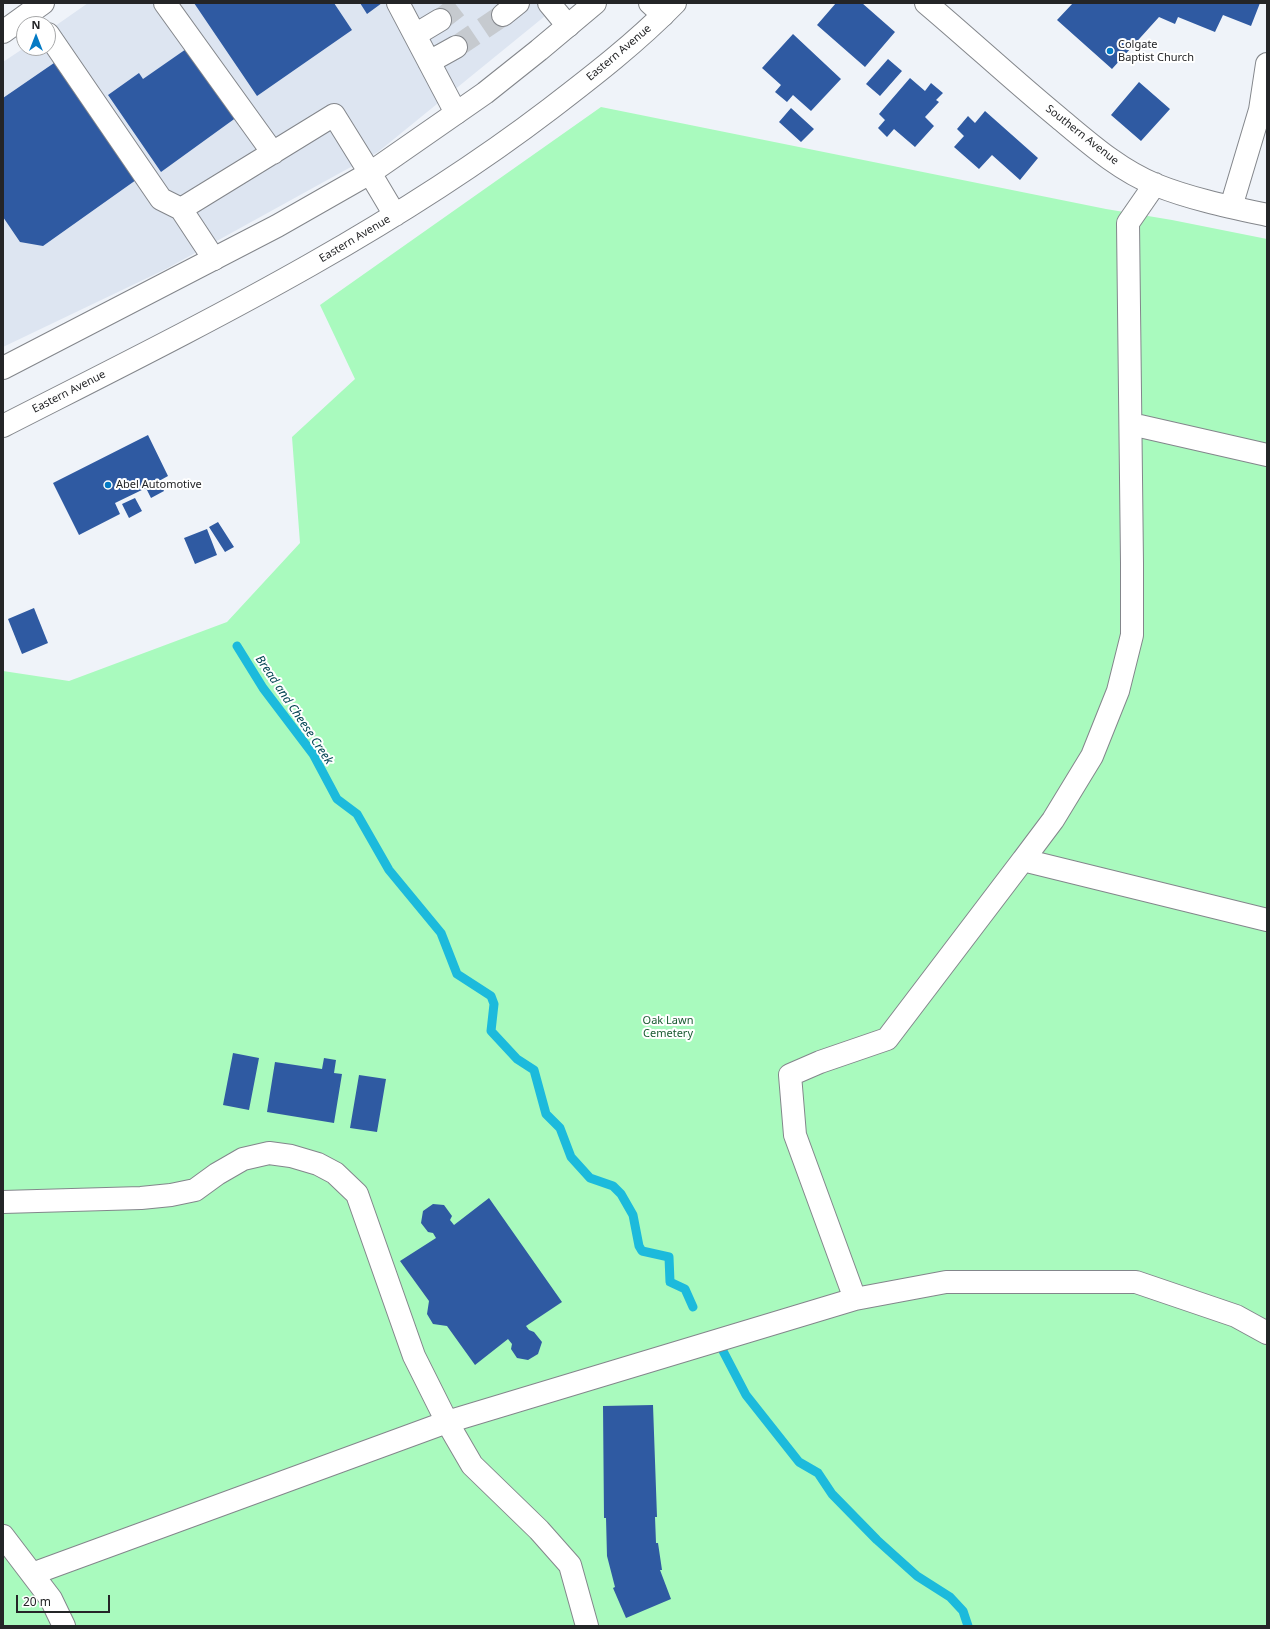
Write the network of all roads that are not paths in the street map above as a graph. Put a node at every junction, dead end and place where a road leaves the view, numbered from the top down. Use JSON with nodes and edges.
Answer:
{"nodes":[{"id":1,"x":165,"y":3,"type":"edge"},
{"id":2,"x":398,"y":3,"type":"edge"},
{"id":3,"x":549,"y":3,"type":"edge"},
{"id":4,"x":595,"y":3,"type":"edge"},
{"id":5,"x":926,"y":3,"type":"edge"},
{"id":6,"x":663,"y":7,"type":"edge"},
{"id":7,"x":39,"y":13,"type":"edge"},
{"id":8,"x":440,"y":20,"type":"tunnel mouth"},
{"id":9,"x":568,"y":26,"type":"junction"},
{"id":10,"x":3,"y":32,"type":"edge"},
{"id":11,"x":415,"y":35,"type":"junction"},
{"id":12,"x":56,"y":46,"type":"edge"},
{"id":13,"x":456,"y":47,"type":"tunnel mouth"},
{"id":14,"x":429,"y":62,"type":"junction"},
{"id":15,"x":1267,"y":64,"type":"edge"},
{"id":16,"x":456,"y":113,"type":"junction"},
{"id":17,"x":273,"y":153,"type":"junction"},
{"id":18,"x":370,"y":173,"type":"junction"},
{"id":19,"x":1155,"y":184,"type":"junction"},
{"id":20,"x":1230,"y":207,"type":"junction"},
{"id":21,"x":181,"y":209,"type":"junction"},
{"id":22,"x":395,"y":215,"type":"junction"},
{"id":23,"x":1267,"y":215,"type":"edge"},
{"id":24,"x":214,"y":259,"type":"junction"},
{"id":25,"x":3,"y":368,"type":"edge"},
{"id":26,"x":1131,"y":424,"type":"junction"},
{"id":27,"x":3,"y":426,"type":"edge"},
{"id":28,"x":1267,"y":455,"type":"edge"},
{"id":29,"x":1023,"y":860,"type":"junction"},
{"id":30,"x":1267,"y":920,"type":"edge"},
{"id":31,"x":3,"y":1202,"type":"edge"},
{"id":32,"x":855,"y":1299,"type":"junction"},
{"id":33,"x":1267,"y":1333,"type":"edge"},
{"id":34,"x":448,"y":1422,"type":"junction"},
{"id":35,"x":3,"y":1536,"type":"edge"},
{"id":36,"x":32,"y":1574,"type":"junction"},
{"id":37,"x":64,"y":1626,"type":"edge"},
{"id":38,"x":587,"y":1626,"type":"edge"}],
"edges":[{"from":1,"to":17,"type":"main road"},
{"from":2,"to":11,"type":"main road"},
{"from":3,"to":9,"type":"main road"},
{"from":4,"to":9,"type":"main road"},
{"from":5,"to":19,"type":"main road","name":"Southern Avenue"},
{"from":6,"to":22,"type":"main road","name":"Eastern Avenue"},
{"from":7,"to":10,"type":"main road"},
{"from":8,"to":11,"type":"main road"},
{"from":9,"to":16,"type":"main road"},
{"from":11,"to":14,"type":"main road"},
{"from":12,"to":21,"type":"main road"},
{"from":13,"to":14,"type":"main road"},
{"from":14,"to":16,"type":"main road"},
{"from":15,"to":20,"type":"main road"},
{"from":16,"to":18,"type":"main road"},
{"from":17,"to":18,"type":"main road"},
{"from":17,"to":21,"type":"main road"},
{"from":18,"to":22,"type":"main road"},
{"from":18,"to":24,"type":"main road"},
{"from":19,"to":20,"type":"main road","name":"Southern Avenue"},
{"from":19,"to":26,"type":"main road"},
{"from":20,"to":23,"type":"main road","name":"Southern Avenue"},
{"from":21,"to":24,"type":"main road"},
{"from":22,"to":27,"type":"main road","name":"Eastern Avenue"},
{"from":24,"to":25,"type":"main road"},
{"from":26,"to":28,"type":"main road"},
{"from":26,"to":29,"type":"main road"},
{"from":29,"to":30,"type":"main road"},
{"from":29,"to":32,"type":"main road"},
{"from":31,"to":34,"type":"main road"},
{"from":32,"to":33,"type":"main road"},
{"from":32,"to":34,"type":"main road"},
{"from":34,"to":36,"type":"main road"},
{"from":34,"to":38,"type":"main road"},
{"from":35,"to":36,"type":"main road"},
{"from":36,"to":37,"type":"main road"}]}
